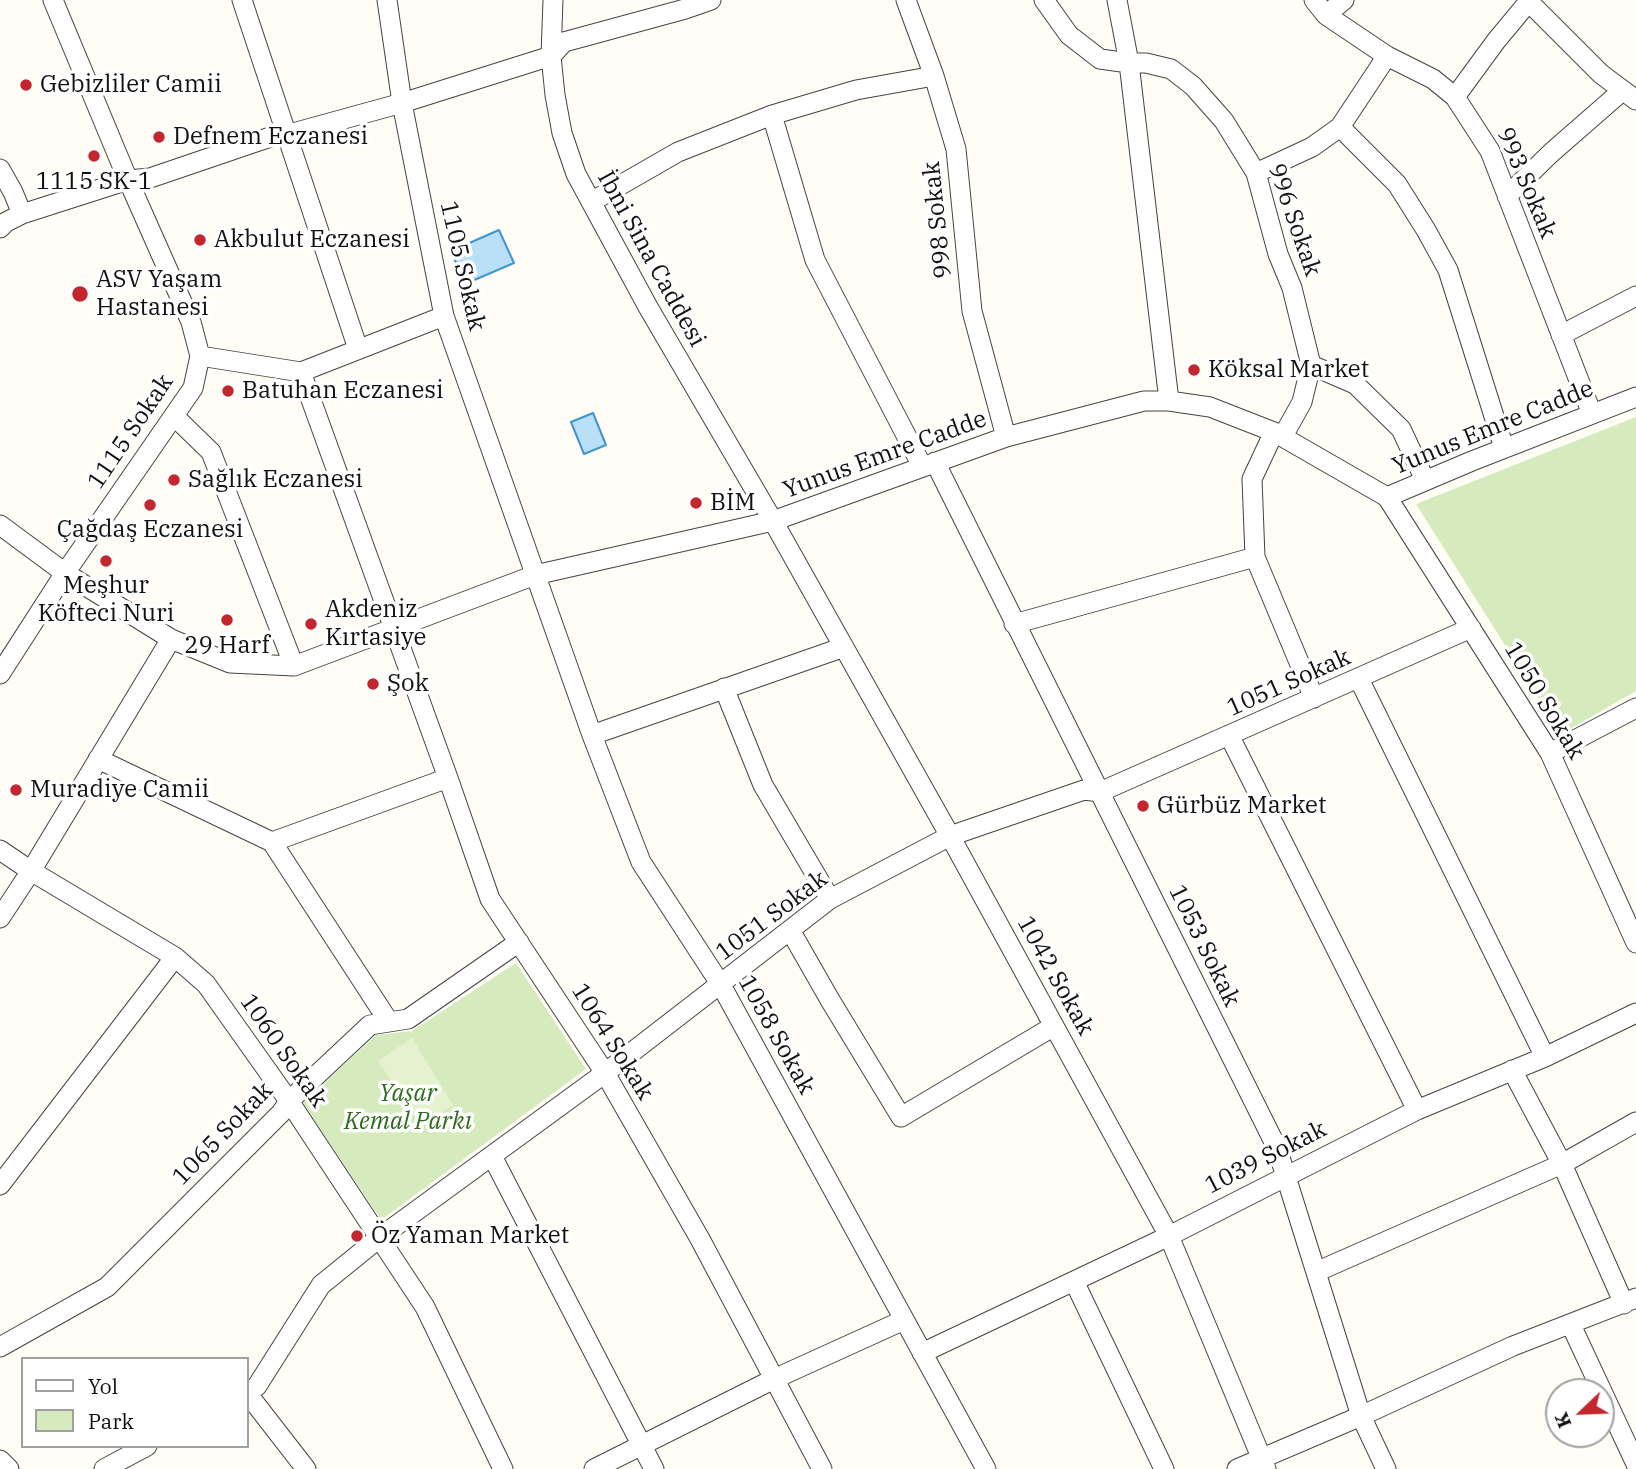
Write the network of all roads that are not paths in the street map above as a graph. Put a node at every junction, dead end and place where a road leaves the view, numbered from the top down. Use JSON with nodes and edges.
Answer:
{"nodes":[{"id":1,"x":53,"y":0,"type":"edge"},
{"id":2,"x":242,"y":0,"type":"edge"},
{"id":3,"x":387,"y":0,"type":"edge"},
{"id":4,"x":553,"y":0,"type":"edge"},
{"id":5,"x":711,"y":0,"type":"edge"},
{"id":6,"x":906,"y":0,"type":"edge"},
{"id":7,"x":1044,"y":0,"type":"edge"},
{"id":8,"x":1117,"y":0,"type":"edge"},
{"id":9,"x":1344,"y":0,"type":"edge"},
{"id":10,"x":1529,"y":1,"type":"edge"},
{"id":11,"x":684,"y":5,"type":"edge"},
{"id":12,"x":1320,"y":8,"type":"edge"},
{"id":13,"x":551,"y":56,"type":"junction"},
{"id":14,"x":1387,"y":56,"type":"junction"},
{"id":15,"x":1129,"y":63,"type":"junction"},
{"id":16,"x":934,"y":76,"type":"junction"},
{"id":17,"x":1629,"y":95,"type":"edge"},
{"id":18,"x":1455,"y":97,"type":"junction"},
{"id":19,"x":402,"y":103,"type":"junction"},
{"id":20,"x":772,"y":116,"type":"junction"},
{"id":21,"x":1340,"y":127,"type":"junction"},
{"id":22,"x":285,"y":132,"type":"junction"},
{"id":23,"x":0,"y":169,"type":"edge"},
{"id":24,"x":1256,"y":173,"type":"junction"},
{"id":25,"x":128,"y":180,"type":"junction"},
{"id":26,"x":1507,"y":196,"type":"junction"},
{"id":27,"x":591,"y":202,"type":"junction"},
{"id":28,"x":22,"y":214,"type":"junction"},
{"id":29,"x":0,"y":228,"type":"edge"},
{"id":30,"x":1636,"y":296,"type":"edge"},
{"id":31,"x":444,"y":316,"type":"junction"},
{"id":32,"x":1561,"y":335,"type":"junction"},
{"id":33,"x":358,"y":349,"type":"junction"},
{"id":34,"x":200,"y":356,"type":"junction"},
{"id":35,"x":1311,"y":365,"type":"junction"},
{"id":36,"x":301,"y":372,"type":"junction"},
{"id":37,"x":1636,"y":397,"type":"edge"},
{"id":38,"x":1170,"y":401,"type":"junction"},
{"id":39,"x":1592,"y":414,"type":"junction"},
{"id":40,"x":174,"y":415,"type":"junction"},
{"id":41,"x":1278,"y":434,"type":"junction"},
{"id":42,"x":1006,"y":437,"type":"junction"},
{"id":43,"x":1504,"y":448,"type":"junction"},
{"id":44,"x":928,"y":464,"type":"junction"},
{"id":45,"x":1425,"y":480,"type":"junction"},
{"id":46,"x":1387,"y":496,"type":"junction"},
{"id":47,"x":773,"y":521,"type":"junction"},
{"id":48,"x":0,"y":525,"type":"edge"},
{"id":49,"x":1255,"y":557,"type":"junction"},
{"id":50,"x":65,"y":573,"type":"junction"},
{"id":51,"x":535,"y":575,"type":"junction"},
{"id":52,"x":1014,"y":624,"type":"junction"},
{"id":53,"x":392,"y":628,"type":"junction"},
{"id":54,"x":1472,"y":628,"type":"junction"},
{"id":55,"x":171,"y":639,"type":"junction"},
{"id":56,"x":844,"y":647,"type":"junction"},
{"id":57,"x":294,"y":666,"type":"junction"},
{"id":58,"x":0,"y":674,"type":"edge"},
{"id":59,"x":1359,"y":679,"type":"junction"},
{"id":60,"x":724,"y":688,"type":"junction"},
{"id":61,"x":1314,"y":698,"type":"junction"},
{"id":62,"x":1636,"y":708,"type":"edge"},
{"id":63,"x":592,"y":735,"type":"junction"},
{"id":64,"x":1229,"y":735,"type":"junction"},
{"id":65,"x":1550,"y":753,"type":"junction"},
{"id":66,"x":98,"y":758,"type":"junction"},
{"id":67,"x":448,"y":778,"type":"junction"},
{"id":68,"x":1100,"y":792,"type":"junction"},
{"id":69,"x":950,"y":835,"type":"junction"},
{"id":70,"x":272,"y":842,"type":"junction"},
{"id":71,"x":0,"y":850,"type":"edge"},
{"id":72,"x":30,"y":871,"type":"junction"},
{"id":73,"x":830,"y":899,"type":"junction"},
{"id":74,"x":0,"y":918,"type":"edge"},
{"id":75,"x":790,"y":930,"type":"junction"},
{"id":76,"x":519,"y":942,"type":"junction"},
{"id":77,"x":1636,"y":943,"type":"edge"},
{"id":78,"x":175,"y":957,"type":"junction"},
{"id":79,"x":720,"y":985,"type":"junction"},
{"id":80,"x":1636,"y":1013,"type":"edge"},
{"id":81,"x":390,"y":1022,"type":"junction"},
{"id":82,"x":1054,"y":1026,"type":"junction"},
{"id":83,"x":1545,"y":1057,"type":"junction"},
{"id":84,"x":1511,"y":1070,"type":"junction"},
{"id":85,"x":605,"y":1073,"type":"junction"},
{"id":86,"x":289,"y":1101,"type":"junction"},
{"id":87,"x":1417,"y":1110,"type":"junction"},
{"id":88,"x":1636,"y":1122,"type":"edge"},
{"id":89,"x":492,"y":1156,"type":"junction"},
{"id":90,"x":1562,"y":1164,"type":"junction"},
{"id":91,"x":1285,"y":1175,"type":"junction"},
{"id":92,"x":0,"y":1185,"type":"edge"},
{"id":93,"x":1169,"y":1236,"type":"junction"},
{"id":94,"x":379,"y":1238,"type":"junction"},
{"id":95,"x":1315,"y":1272,"type":"junction"},
{"id":96,"x":1074,"y":1281,"type":"junction"},
{"id":97,"x":1630,"y":1301,"type":"edge"},
{"id":98,"x":904,"y":1320,"type":"junction"},
{"id":99,"x":1571,"y":1325,"type":"junction"},
{"id":100,"x":0,"y":1347,"type":"edge"},
{"id":101,"x":922,"y":1353,"type":"junction"},
{"id":102,"x":774,"y":1379,"type":"junction"},
{"id":103,"x":248,"y":1392,"type":"edge"},
{"id":104,"x":248,"y":1394,"type":"edge"},
{"id":105,"x":1361,"y":1416,"type":"junction"},
{"id":106,"x":641,"y":1446,"type":"junction"},
{"id":107,"x":143,"y":1448,"type":"edge"},
{"id":108,"x":0,"y":1460,"type":"edge"},
{"id":109,"x":1263,"y":1463,"type":"edge"},
{"id":110,"x":1636,"y":1464,"type":"edge"},
{"id":111,"x":9,"y":1469,"type":"edge"},
{"id":112,"x":104,"y":1469,"type":"edge"},
{"id":113,"x":306,"y":1469,"type":"edge"},
{"id":114,"x":503,"y":1469,"type":"edge"},
{"id":115,"x":594,"y":1469,"type":"edge"},
{"id":116,"x":654,"y":1469,"type":"edge"},
{"id":117,"x":822,"y":1469,"type":"edge"},
{"id":118,"x":986,"y":1469,"type":"edge"},
{"id":119,"x":1164,"y":1469,"type":"edge"},
{"id":120,"x":1237,"y":1469,"type":"edge"},
{"id":121,"x":1387,"y":1469,"type":"edge"}],
"edges":[{"from":1,"to":25,"type":"street","name":"1115 Sokak"},
{"from":2,"to":22,"type":"street"},
{"from":3,"to":19,"type":"street","name":"1105 Sokak"},
{"from":4,"to":13,"type":"street","name":"İbni Sina Caddesi"},
{"from":5,"to":11,"type":"street"},
{"from":6,"to":16,"type":"street","name":"998 Sokak"},
{"from":7,"to":15,"type":"street","name":"996 Sokak"},
{"from":8,"to":15,"type":"street"},
{"from":9,"to":12,"type":"street"},
{"from":10,"to":17,"type":"street"},
{"from":10,"to":18,"type":"street"},
{"from":11,"to":13,"type":"street"},
{"from":12,"to":14,"type":"street","name":"993 Sokak"},
{"from":13,"to":19,"type":"street"},
{"from":13,"to":27,"type":"street","name":"İbni Sina Caddesi"},
{"from":14,"to":18,"type":"street","name":"993 Sokak"},
{"from":14,"to":21,"type":"street"},
{"from":15,"to":24,"type":"street","name":"996 Sokak"},
{"from":15,"to":38,"type":"street"},
{"from":16,"to":20,"type":"street"},
{"from":16,"to":42,"type":"street","name":"998 Sokak"},
{"from":17,"to":26,"type":"street"},
{"from":18,"to":26,"type":"street","name":"993 Sokak"},
{"from":19,"to":22,"type":"street"},
{"from":19,"to":31,"type":"street","name":"1105 Sokak"},
{"from":20,"to":27,"type":"street"},
{"from":20,"to":44,"type":"street","name":"1053 Sokak"},
{"from":21,"to":24,"type":"street"},
{"from":21,"to":43,"type":"street"},
{"from":22,"to":25,"type":"street"},
{"from":22,"to":33,"type":"street"},
{"from":23,"to":28,"type":"street"},
{"from":24,"to":35,"type":"street","name":"996 Sokak"},
{"from":25,"to":28,"type":"street"},
{"from":25,"to":34,"type":"street","name":"1115 Sokak"},
{"from":26,"to":32,"type":"street","name":"993 Sokak"},
{"from":27,"to":47,"type":"street","name":"İbni Sina Caddesi"},
{"from":28,"to":29,"type":"street"},
{"from":30,"to":32,"type":"street"},
{"from":31,"to":33,"type":"street"},
{"from":31,"to":51,"type":"street","name":"1105 Sokak"},
{"from":32,"to":39,"type":"street","name":"993 Sokak"},
{"from":33,"to":36,"type":"street"},
{"from":34,"to":36,"type":"street"},
{"from":34,"to":40,"type":"street","name":"1115 Sokak"},
{"from":35,"to":41,"type":"street","name":"996 Sokak"},
{"from":35,"to":45,"type":"street"},
{"from":36,"to":53,"type":"street","name":"1064 Sokak"},
{"from":37,"to":39,"type":"street","name":"Yunus Emre Cadde"},
{"from":38,"to":41,"type":"street","name":"Yunus Emre Cadde"},
{"from":38,"to":42,"type":"street","name":"Yunus Emre Cadde"},
{"from":39,"to":43,"type":"street","name":"Yunus Emre Cadde"},
{"from":40,"to":50,"type":"street","name":"1115 Sokak"},
{"from":40,"to":57,"type":"street"},
{"from":41,"to":46,"type":"street","name":"Yunus Emre Cadde"},
{"from":41,"to":49,"type":"street","name":"996 Sokak"},
{"from":42,"to":44,"type":"street","name":"Yunus Emre Cadde"},
{"from":43,"to":45,"type":"street","name":"Yunus Emre Cadde"},
{"from":44,"to":47,"type":"street","name":"Yunus Emre Cadde"},
{"from":44,"to":52,"type":"street","name":"1053 Sokak"},
{"from":45,"to":46,"type":"street","name":"Yunus Emre Cadde"},
{"from":46,"to":54,"type":"street","name":"1050 Sokak"},
{"from":47,"to":51,"type":"street","name":"Yunus Emre Cadde"},
{"from":47,"to":56,"type":"street","name":"1042 Sokak"},
{"from":48,"to":50,"type":"street","name":"Yunus Emre Cadde"},
{"from":49,"to":52,"type":"street"},
{"from":49,"to":61,"type":"street"},
{"from":50,"to":55,"type":"street","name":"Yunus Emre Cadde"},
{"from":50,"to":58,"type":"street","name":"1115 Sokak"},
{"from":51,"to":53,"type":"street","name":"Yunus Emre Cadde"},
{"from":51,"to":63,"type":"street","name":"1058 Sokak"},
{"from":52,"to":68,"type":"street","name":"1053 Sokak"},
{"from":53,"to":57,"type":"street","name":"Yunus Emre Cadde"},
{"from":53,"to":67,"type":"street","name":"1064 Sokak"},
{"from":54,"to":59,"type":"street","name":"1051 Sokak"},
{"from":54,"to":65,"type":"street","name":"1050 Sokak"},
{"from":55,"to":57,"type":"street","name":"Yunus Emre Cadde"},
{"from":55,"to":66,"type":"street"},
{"from":56,"to":60,"type":"street"},
{"from":56,"to":69,"type":"street","name":"1042 Sokak"},
{"from":59,"to":61,"type":"street","name":"1051 Sokak"},
{"from":59,"to":83,"type":"street"},
{"from":60,"to":63,"type":"street"},
{"from":60,"to":73,"type":"street"},
{"from":61,"to":64,"type":"street","name":"1051 Sokak"},
{"from":62,"to":65,"type":"street"},
{"from":63,"to":79,"type":"street","name":"1058 Sokak"},
{"from":64,"to":68,"type":"street","name":"1051 Sokak"},
{"from":64,"to":87,"type":"street"},
{"from":65,"to":77,"type":"street","name":"1050 Sokak"},
{"from":66,"to":70,"type":"street"},
{"from":66,"to":72,"type":"street"},
{"from":67,"to":70,"type":"street"},
{"from":67,"to":76,"type":"street","name":"1064 Sokak"},
{"from":68,"to":69,"type":"street","name":"1051 Sokak"},
{"from":68,"to":91,"type":"street","name":"1053 Sokak"},
{"from":69,"to":73,"type":"street","name":"1051 Sokak"},
{"from":69,"to":82,"type":"street","name":"1042 Sokak"},
{"from":70,"to":81,"type":"street"},
{"from":71,"to":72,"type":"street","name":"1060 Sokak"},
{"from":72,"to":74,"type":"street"},
{"from":72,"to":78,"type":"street","name":"1060 Sokak"},
{"from":73,"to":75,"type":"street","name":"1051 Sokak"},
{"from":75,"to":79,"type":"street","name":"1051 Sokak"},
{"from":75,"to":82,"type":"street"},
{"from":76,"to":81,"type":"street","name":"1065 Sokak"},
{"from":76,"to":85,"type":"street","name":"1064 Sokak"},
{"from":78,"to":86,"type":"street","name":"1060 Sokak"},
{"from":78,"to":92,"type":"street"},
{"from":79,"to":85,"type":"street","name":"1051 Sokak"},
{"from":79,"to":98,"type":"street","name":"1058 Sokak"},
{"from":80,"to":83,"type":"street","name":"1039 Sokak"},
{"from":81,"to":86,"type":"street","name":"1065 Sokak"},
{"from":82,"to":93,"type":"street","name":"1042 Sokak"},
{"from":83,"to":84,"type":"street","name":"1039 Sokak"},
{"from":84,"to":87,"type":"street","name":"1039 Sokak"},
{"from":84,"to":90,"type":"street"},
{"from":85,"to":89,"type":"street","name":"1051 Sokak"},
{"from":85,"to":102,"type":"street","name":"1064 Sokak"},
{"from":86,"to":94,"type":"street","name":"1060 Sokak"},
{"from":86,"to":100,"type":"street","name":"1065 Sokak"},
{"from":87,"to":91,"type":"street","name":"1039 Sokak"},
{"from":88,"to":90,"type":"street"},
{"from":89,"to":94,"type":"street","name":"1051 Sokak"},
{"from":89,"to":106,"type":"street"},
{"from":90,"to":95,"type":"street"},
{"from":90,"to":97,"type":"street"},
{"from":91,"to":93,"type":"street","name":"1039 Sokak"},
{"from":91,"to":95,"type":"street","name":"1053 Sokak"},
{"from":93,"to":96,"type":"street","name":"1039 Sokak"},
{"from":93,"to":109,"type":"street","name":"1042 Sokak"},
{"from":94,"to":103,"type":"street","name":"1051 Sokak"},
{"from":94,"to":114,"type":"street","name":"1060 Sokak"},
{"from":95,"to":105,"type":"street","name":"1053 Sokak"},
{"from":96,"to":101,"type":"street","name":"1039 Sokak"},
{"from":96,"to":119,"type":"street"},
{"from":97,"to":99,"type":"street"},
{"from":98,"to":101,"type":"street","name":"1058 Sokak"},
{"from":98,"to":102,"type":"street"},
{"from":99,"to":105,"type":"street"},
{"from":99,"to":110,"type":"street"},
{"from":101,"to":118,"type":"street","name":"1058 Sokak"},
{"from":102,"to":106,"type":"street"},
{"from":102,"to":117,"type":"street","name":"1064 Sokak"},
{"from":104,"to":113,"type":"street"},
{"from":105,"to":109,"type":"street"},
{"from":105,"to":121,"type":"street","name":"1053 Sokak"},
{"from":106,"to":115,"type":"street"},
{"from":106,"to":116,"type":"street"},
{"from":107,"to":112,"type":"street"},
{"from":108,"to":111,"type":"street"},
{"from":109,"to":120,"type":"street"}]}
